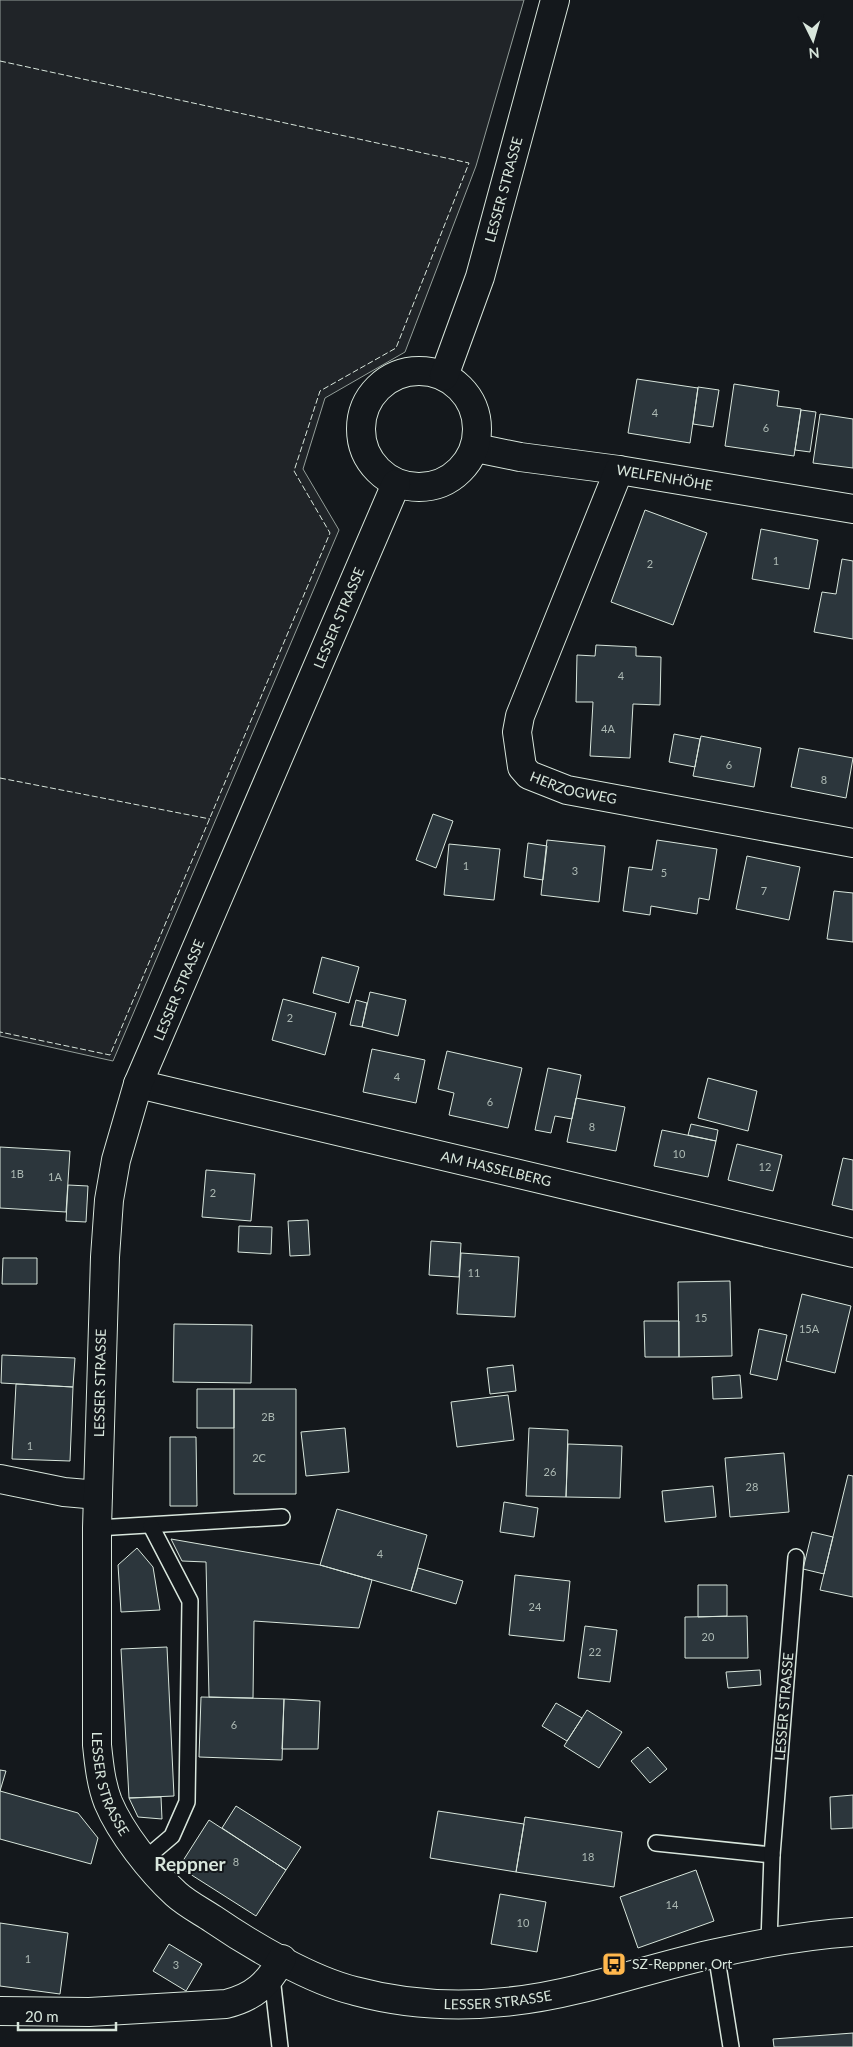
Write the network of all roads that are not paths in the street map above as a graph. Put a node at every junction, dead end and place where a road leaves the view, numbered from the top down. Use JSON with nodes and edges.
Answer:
{"nodes":[{"id":1,"x":556,"y":0,"type":"edge"},
{"id":2,"x":444,"y":376,"type":"junction"},
{"id":3,"x":476,"y":448,"type":"junction"},
{"id":4,"x":619,"y":470,"type":"junction"},
{"id":5,"x":396,"y":484,"type":"junction"},
{"id":6,"x":853,"y":509,"type":"edge"},
{"id":7,"x":853,"y":843,"type":"edge"},
{"id":8,"x":138,"y":1084,"type":"junction"},
{"id":9,"x":853,"y":1253,"type":"edge"},
{"id":10,"x":0,"y":1479,"type":"edge"},
{"id":11,"x":98,"y":1495,"type":"junction"},
{"id":12,"x":282,"y":1517,"type":"dead end"},
{"id":13,"x":151,"y":1526,"type":"junction"},
{"id":14,"x":97,"y":1528,"type":"junction"},
{"id":15,"x":796,"y":1556,"type":"dead end"},
{"id":16,"x":656,"y":1843,"type":"dead end"},
{"id":17,"x":772,"y":1855,"type":"junction"},
{"id":18,"x":145,"y":1859,"type":"junction"},
{"id":19,"x":853,"y":1932,"type":"edge"},
{"id":20,"x":769,"y":1942,"type":"junction"},
{"id":21,"x":716,"y":1953,"type":"junction"},
{"id":22,"x":277,"y":1968,"type":"junction"},
{"id":23,"x":0,"y":2010,"type":"edge"},
{"id":24,"x":280,"y":2047,"type":"edge"},
{"id":25,"x":731,"y":2047,"type":"edge"}],
"edges":[{"from":1,"to":2,"type":"street","name":"LESSER STRASSE"},
{"from":2,"to":3,"type":"street"},
{"from":2,"to":5,"type":"street"},
{"from":3,"to":4,"type":"street","name":"WELFENHÖHE"},
{"from":3,"to":5,"type":"street"},
{"from":4,"to":6,"type":"street","name":"WELFENHÖHE"},
{"from":4,"to":7,"type":"street","name":"HERZOGWEG"},
{"from":5,"to":8,"type":"street","name":"LESSER STRASSE"},
{"from":8,"to":9,"type":"street","name":"AM HASSELBERG"},
{"from":8,"to":11,"type":"street","name":"LESSER STRASSE"},
{"from":10,"to":11,"type":"street"},
{"from":11,"to":14,"type":"street","name":"LESSER STRASSE"},
{"from":12,"to":13,"type":"lane"},
{"from":13,"to":14,"type":"lane"},
{"from":13,"to":18,"type":"lane"},
{"from":14,"to":18,"type":"street","name":"LESSER STRASSE"},
{"from":15,"to":17,"type":"lane","name":"LESSER STRASSE"},
{"from":16,"to":17,"type":"lane"},
{"from":17,"to":20,"type":"lane","name":"LESSER STRASSE"},
{"from":18,"to":22,"type":"street","name":"LESSER STRASSE"},
{"from":19,"to":20,"type":"street","name":"LESSER STRASSE"},
{"from":20,"to":21,"type":"street","name":"LESSER STRASSE"},
{"from":21,"to":22,"type":"street","name":"LESSER STRASSE"},
{"from":21,"to":25,"type":"lane"},
{"from":22,"to":23,"type":"street"},
{"from":22,"to":24,"type":"lane"}]}
